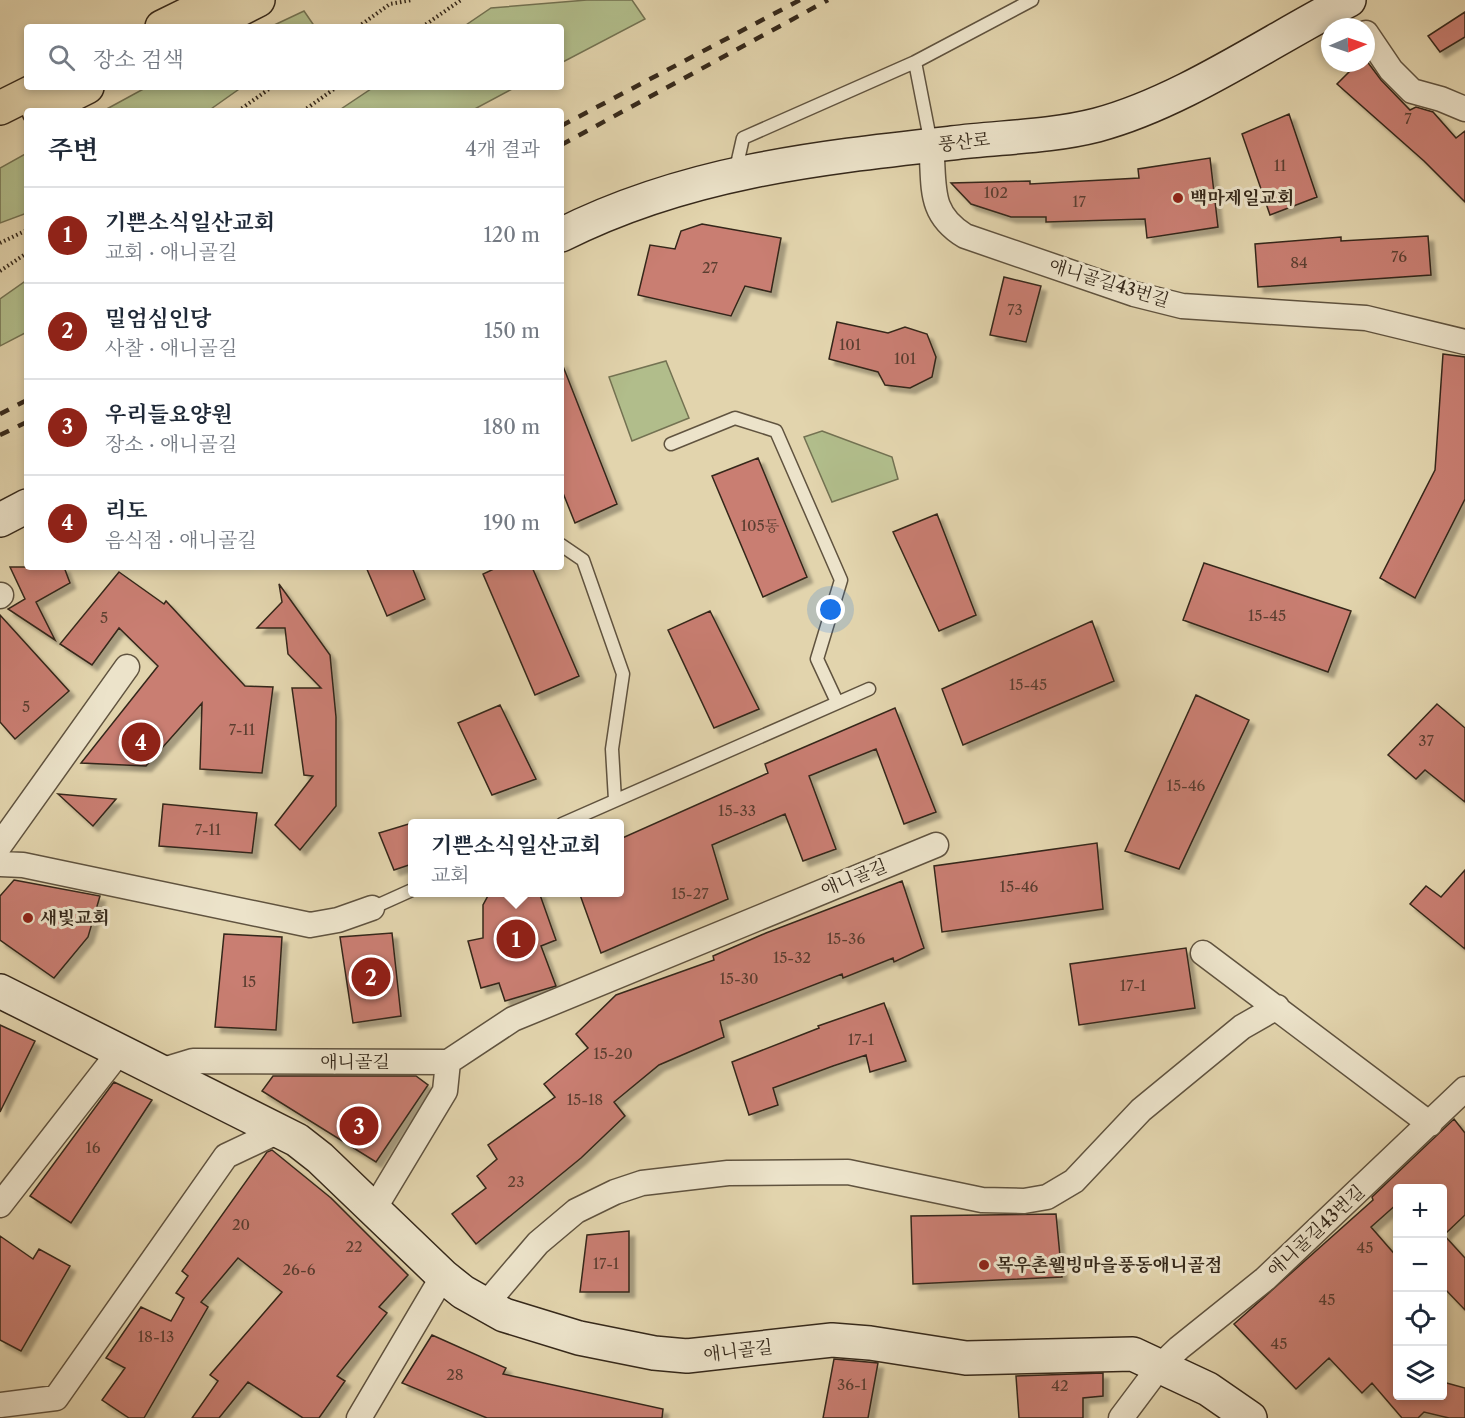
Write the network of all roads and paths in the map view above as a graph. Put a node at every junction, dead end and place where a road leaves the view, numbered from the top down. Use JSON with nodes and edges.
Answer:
{"nodes":[{"id":1,"x":217,"y":0,"type":"edge"},
{"id":2,"x":258,"y":0,"type":"edge"},
{"id":3,"x":412,"y":0,"type":"edge"},
{"id":4,"x":461,"y":0,"type":"edge"},
{"id":5,"x":1032,"y":0,"type":"edge"},
{"id":6,"x":1352,"y":10,"type":"edge"},
{"id":7,"x":168,"y":24,"type":"edge"},
{"id":8,"x":211,"y":24,"type":"edge"},
{"id":9,"x":362,"y":24,"type":"edge"},
{"id":10,"x":426,"y":24,"type":"edge"},
{"id":11,"x":1375,"y":47,"type":"edge"},
{"id":12,"x":915,"y":62,"type":"junction"},
{"id":13,"x":36,"y":90,"type":"edge"},
{"id":14,"x":81,"y":90,"type":"edge"},
{"id":15,"x":268,"y":90,"type":"edge"},
{"id":16,"x":333,"y":90,"type":"edge"},
{"id":17,"x":0,"y":108,"type":"edge"},
{"id":18,"x":45,"y":108,"type":"edge"},
{"id":19,"x":242,"y":108,"type":"edge"},
{"id":20,"x":307,"y":108,"type":"edge"},
{"id":21,"x":1465,"y":110,"type":"edge"},
{"id":22,"x":24,"y":119,"type":"edge"},
{"id":23,"x":0,"y":131,"type":"edge"},
{"id":24,"x":932,"y":145,"type":"junction"},
{"id":25,"x":735,"y":173,"type":"junction"},
{"id":26,"x":24,"y":231,"type":"edge"},
{"id":27,"x":564,"y":234,"type":"edge"},
{"id":28,"x":0,"y":243,"type":"edge"},
{"id":29,"x":24,"y":255,"type":"edge"},
{"id":30,"x":0,"y":271,"type":"edge"},
{"id":31,"x":1465,"y":342,"type":"edge"},
{"id":32,"x":671,"y":444,"type":"dead end"},
{"id":33,"x":24,"y":508,"type":"edge"},
{"id":34,"x":0,"y":520,"type":"edge"},
{"id":35,"x":564,"y":547,"type":"edge"},
{"id":36,"x":127,"y":668,"type":"dead end"},
{"id":37,"x":869,"y":689,"type":"dead end"},
{"id":38,"x":837,"y":702,"type":"junction"},
{"id":39,"x":615,"y":800,"type":"junction"},
{"id":40,"x":573,"y":819,"type":"edge"},
{"id":41,"x":0,"y":845,"type":"edge"},
{"id":42,"x":936,"y":845,"type":"dead end"},
{"id":43,"x":0,"y":864,"type":"edge"},
{"id":44,"x":408,"y":892,"type":"edge"},
{"id":45,"x":372,"y":908,"type":"joint"},
{"id":46,"x":1203,"y":953,"type":"dead end"},
{"id":47,"x":0,"y":992,"type":"edge"},
{"id":48,"x":1277,"y":1007,"type":"junction"},
{"id":49,"x":120,"y":1052,"type":"junction"},
{"id":50,"x":448,"y":1062,"type":"junction"},
{"id":51,"x":160,"y":1071,"type":"junction"},
{"id":52,"x":1465,"y":1089,"type":"edge"},
{"id":53,"x":1430,"y":1124,"type":"junction"},
{"id":54,"x":281,"y":1130,"type":"junction"},
{"id":55,"x":0,"y":1205,"type":"edge"},
{"id":56,"x":374,"y":1209,"type":"junction"},
{"id":57,"x":443,"y":1276,"type":"junction"},
{"id":58,"x":485,"y":1305,"type":"junction"},
{"id":59,"x":1160,"y":1366,"type":"junction"},
{"id":60,"x":0,"y":1405,"type":"edge"},
{"id":61,"x":359,"y":1418,"type":"edge"},
{"id":62,"x":1120,"y":1418,"type":"edge"},
{"id":63,"x":1250,"y":1418,"type":"edge"}],
"edges":[{"from":1,"to":7,"type":"main road"},
{"from":2,"to":8,"type":"main road"},
{"from":3,"to":9,"type":"path"},
{"from":4,"to":10,"type":"path"},
{"from":5,"to":12,"type":"lane"},
{"from":6,"to":24,"type":"street","name":"풍산로"},
{"from":11,"to":21,"type":"street"},
{"from":12,"to":24,"type":"lane"},
{"from":12,"to":25,"type":"lane"},
{"from":13,"to":17,"type":"main road"},
{"from":14,"to":18,"type":"main road"},
{"from":15,"to":19,"type":"path"},
{"from":16,"to":20,"type":"path"},
{"from":22,"to":23,"type":"main road"},
{"from":24,"to":25,"type":"street","name":"풍산로"},
{"from":24,"to":31,"type":"street","name":"애니골길43번길"},
{"from":25,"to":27,"type":"street","name":"풍산로"},
{"from":26,"to":28,"type":"path"},
{"from":29,"to":30,"type":"path"},
{"from":32,"to":38,"type":"lane"},
{"from":33,"to":34,"type":"street"},
{"from":35,"to":39,"type":"lane"},
{"from":36,"to":41,"type":"street"},
{"from":37,"to":38,"type":"lane"},
{"from":38,"to":39,"type":"lane"},
{"from":39,"to":40,"type":"lane"},
{"from":42,"to":50,"type":"street","name":"애니골길"},
{"from":43,"to":45,"type":"street"},
{"from":44,"to":45,"type":"lane"},
{"from":46,"to":48,"type":"street"},
{"from":47,"to":49,"type":"street","name":"애니골길"},
{"from":48,"to":53,"type":"street"},
{"from":48,"to":58,"type":"street"},
{"from":49,"to":51,"type":"street","name":"애니골길"},
{"from":49,"to":55,"type":"street"},
{"from":50,"to":51,"type":"street","name":"애니골길"},
{"from":50,"to":56,"type":"street"},
{"from":51,"to":54,"type":"street","name":"애니골길"},
{"from":52,"to":53,"type":"street","name":"애니골길43번길"},
{"from":53,"to":59,"type":"street","name":"애니골길43번길"},
{"from":54,"to":56,"type":"street","name":"애니골길"},
{"from":54,"to":60,"type":"street"},
{"from":56,"to":57,"type":"street","name":"애니골길"},
{"from":57,"to":58,"type":"street","name":"애니골길"},
{"from":57,"to":61,"type":"street"},
{"from":58,"to":59,"type":"street","name":"애니골길"},
{"from":59,"to":62,"type":"street","name":"애니골길43번길"},
{"from":59,"to":63,"type":"street","name":"애니골길"}]}
